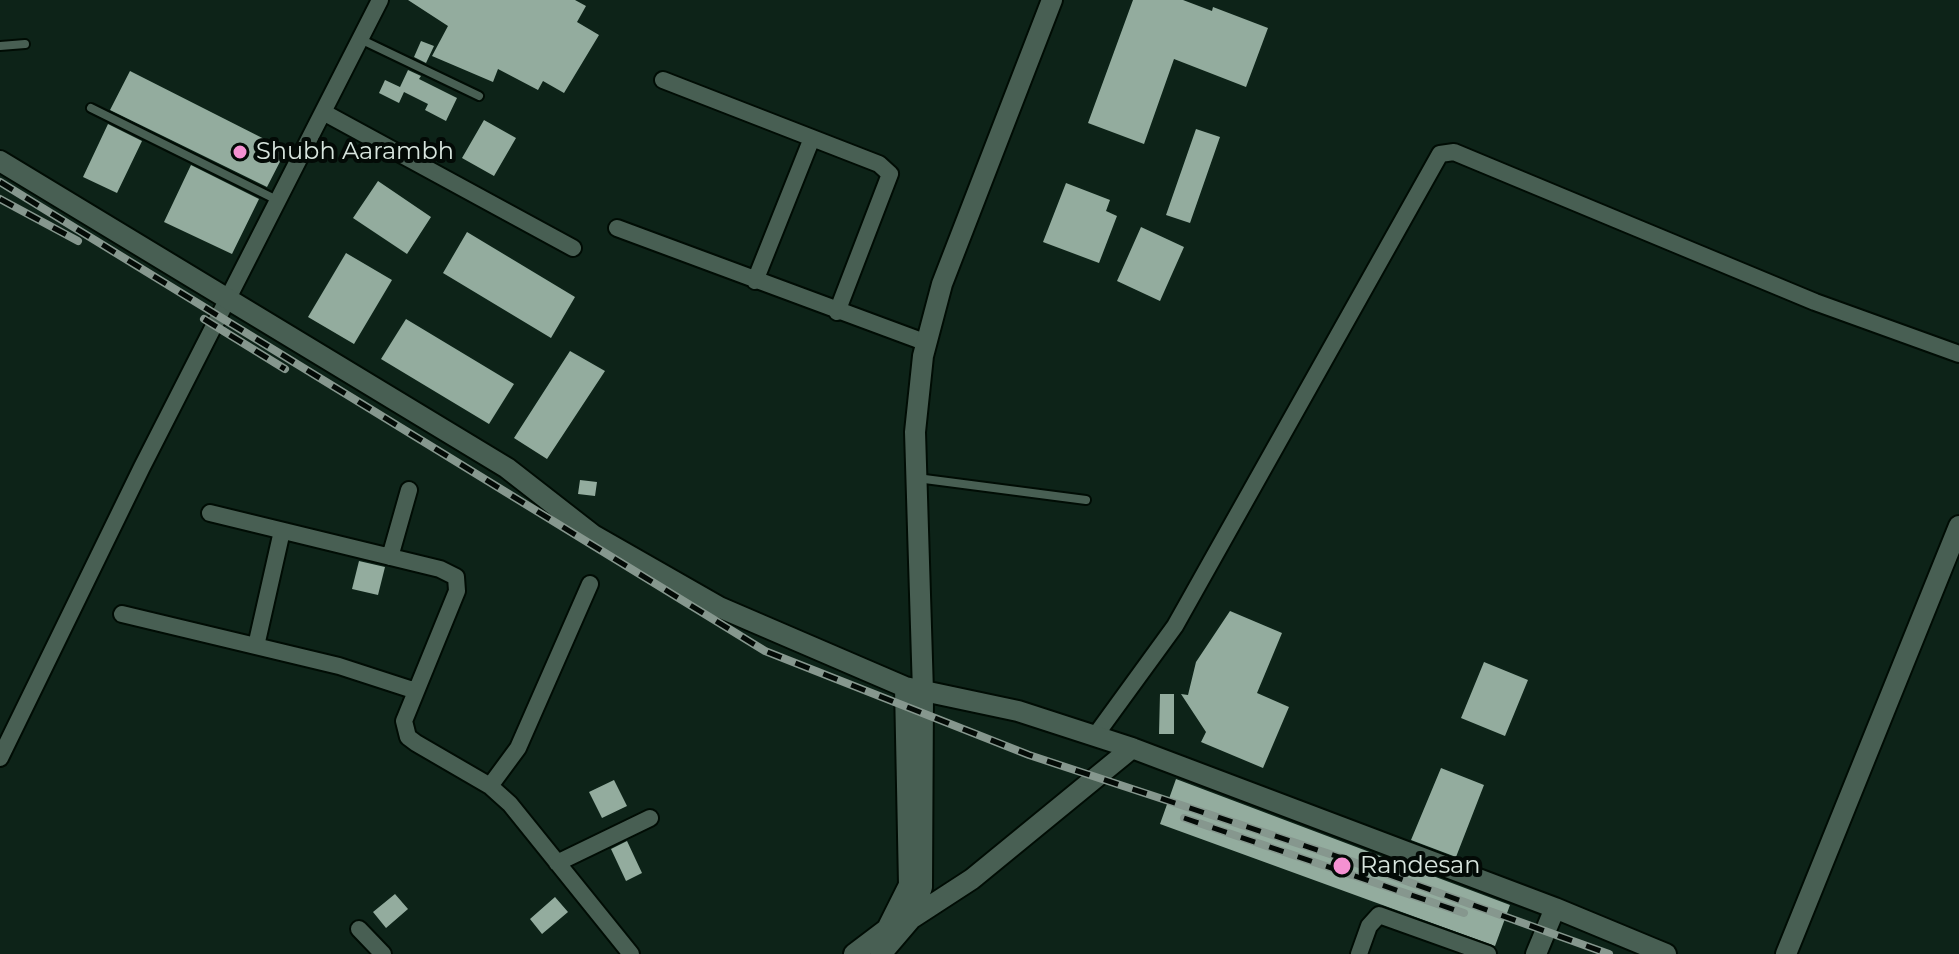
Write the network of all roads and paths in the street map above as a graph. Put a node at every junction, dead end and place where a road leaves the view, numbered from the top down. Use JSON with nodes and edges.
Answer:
{"nodes":[{"id":1,"x":380,"y":0,"type":"edge"},
{"id":2,"x":1052,"y":0,"type":"edge"},
{"id":3,"x":360,"y":39,"type":"junction"},
{"id":4,"x":25,"y":44,"type":"dead end"},
{"id":5,"x":0,"y":46,"type":"edge"},
{"id":6,"x":663,"y":80,"type":"dead end"},
{"id":7,"x":479,"y":96,"type":"dead end"},
{"id":8,"x":91,"y":108,"type":"dead end"},
{"id":9,"x":323,"y":112,"type":"junction"},
{"id":10,"x":812,"y":138,"type":"junction"},
{"id":11,"x":0,"y":161,"type":"edge"},
{"id":12,"x":278,"y":200,"type":"junction"},
{"id":13,"x":617,"y":228,"type":"dead end"},
{"id":14,"x":573,"y":248,"type":"dead end"},
{"id":15,"x":755,"y":281,"type":"junction"},
{"id":16,"x":229,"y":297,"type":"junction"},
{"id":17,"x":837,"y":312,"type":"junction"},
{"id":18,"x":927,"y":343,"type":"junction"},
{"id":19,"x":1959,"y":354,"type":"edge"},
{"id":20,"x":917,"y":478,"type":"junction"},
{"id":21,"x":409,"y":490,"type":"dead end"},
{"id":22,"x":1086,"y":500,"type":"dead end"},
{"id":23,"x":210,"y":513,"type":"dead end"},
{"id":24,"x":1959,"y":526,"type":"edge"},
{"id":25,"x":282,"y":531,"type":"junction"},
{"id":26,"x":390,"y":557,"type":"junction"},
{"id":27,"x":590,"y":584,"type":"dead end"},
{"id":28,"x":122,"y":614,"type":"dead end"},
{"id":29,"x":256,"y":646,"type":"junction"},
{"id":30,"x":914,"y":690,"type":"junction"},
{"id":31,"x":416,"y":691,"type":"junction"},
{"id":32,"x":1095,"y":736,"type":"junction"},
{"id":33,"x":1132,"y":748,"type":"junction"},
{"id":34,"x":0,"y":758,"type":"edge"},
{"id":35,"x":490,"y":786,"type":"junction"},
{"id":36,"x":650,"y":818,"type":"dead end"},
{"id":37,"x":557,"y":863,"type":"junction"},
{"id":38,"x":1555,"y":908,"type":"junction"},
{"id":39,"x":910,"y":920,"type":"junction"},
{"id":40,"x":359,"y":929,"type":"dead end"},
{"id":41,"x":887,"y":929,"type":"junction"},
{"id":42,"x":383,"y":954,"type":"edge"},
{"id":43,"x":631,"y":954,"type":"edge"},
{"id":44,"x":854,"y":954,"type":"edge"},
{"id":45,"x":881,"y":954,"type":"edge"},
{"id":46,"x":1359,"y":954,"type":"edge"},
{"id":47,"x":1488,"y":954,"type":"edge"},
{"id":48,"x":1536,"y":954,"type":"edge"},
{"id":49,"x":1666,"y":954,"type":"edge"},
{"id":50,"x":1786,"y":954,"type":"edge"}],
"edges":[{"from":1,"to":3,"type":"street"},
{"from":2,"to":18,"type":"street"},
{"from":3,"to":7,"type":"lane"},
{"from":3,"to":9,"type":"street"},
{"from":4,"to":5,"type":"lane"},
{"from":6,"to":10,"type":"street"},
{"from":8,"to":12,"type":"lane"},
{"from":9,"to":12,"type":"street"},
{"from":9,"to":14,"type":"street"},
{"from":10,"to":15,"type":"street"},
{"from":10,"to":17,"type":"street"},
{"from":11,"to":16,"type":"street"},
{"from":12,"to":16,"type":"street"},
{"from":13,"to":15,"type":"street"},
{"from":15,"to":17,"type":"street"},
{"from":16,"to":30,"type":"street"},
{"from":16,"to":34,"type":"street"},
{"from":17,"to":18,"type":"street"},
{"from":18,"to":20,"type":"street"},
{"from":19,"to":32,"type":"street"},
{"from":20,"to":22,"type":"lane"},
{"from":20,"to":30,"type":"street"},
{"from":21,"to":26,"type":"street"},
{"from":23,"to":25,"type":"street"},
{"from":24,"to":50,"type":"street"},
{"from":25,"to":26,"type":"street"},
{"from":25,"to":29,"type":"street"},
{"from":26,"to":31,"type":"street"},
{"from":27,"to":35,"type":"street"},
{"from":28,"to":29,"type":"street"},
{"from":29,"to":31,"type":"street"},
{"from":30,"to":32,"type":"street"},
{"from":30,"to":39,"type":"street"},
{"from":30,"to":41,"type":"street"},
{"from":31,"to":35,"type":"street"},
{"from":32,"to":33,"type":"street"},
{"from":33,"to":38,"type":"street"},
{"from":33,"to":39,"type":"street"},
{"from":35,"to":37,"type":"street"},
{"from":36,"to":37,"type":"street"},
{"from":37,"to":43,"type":"street"},
{"from":38,"to":48,"type":"street"},
{"from":38,"to":49,"type":"street"},
{"from":39,"to":41,"type":"street"},
{"from":39,"to":45,"type":"street"},
{"from":40,"to":42,"type":"street"},
{"from":41,"to":44,"type":"street"},
{"from":46,"to":47,"type":"street"}]}
